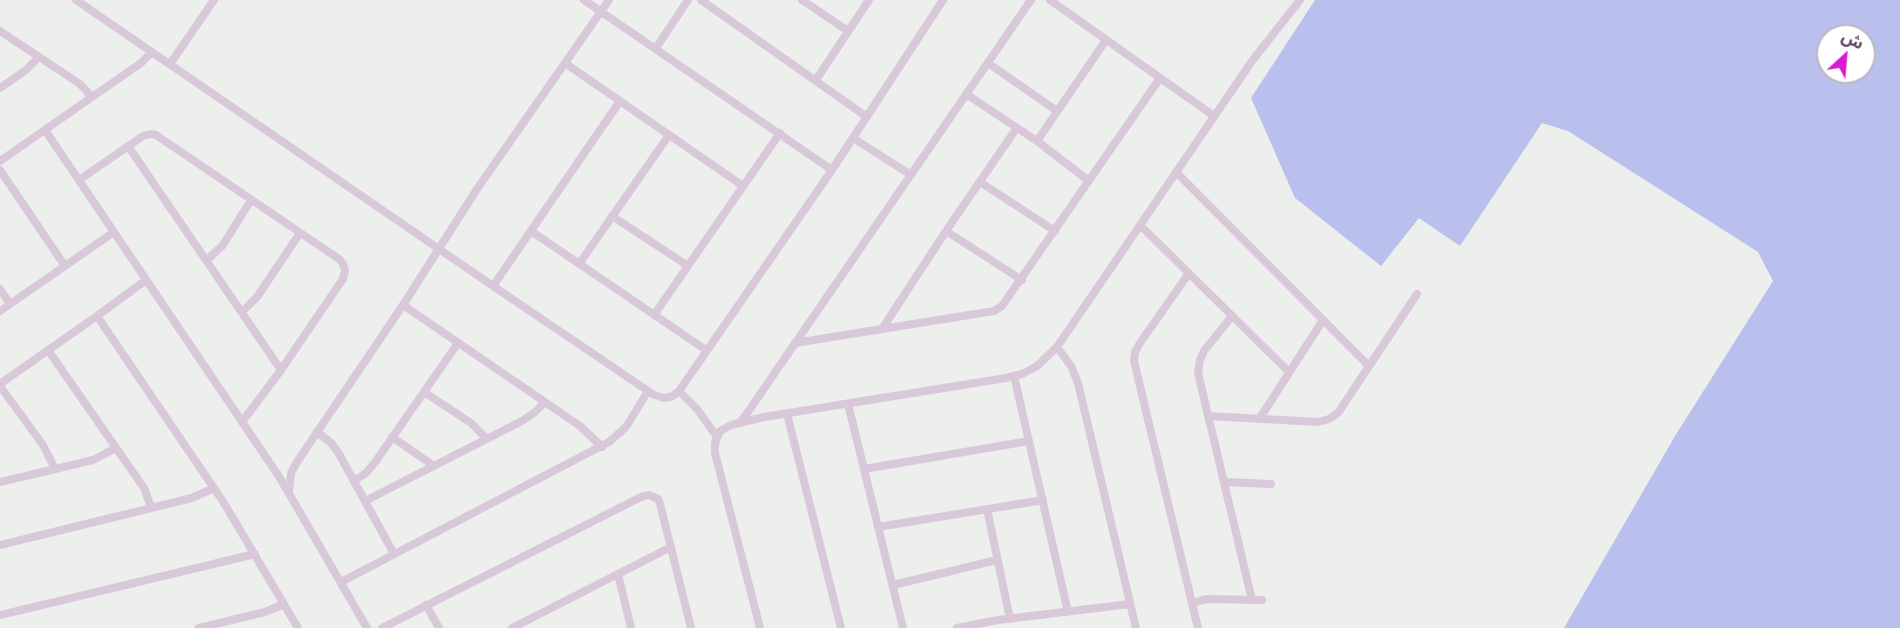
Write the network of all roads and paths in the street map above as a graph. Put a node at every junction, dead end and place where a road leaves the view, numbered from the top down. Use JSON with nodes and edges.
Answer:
{"nodes":[{"id":1,"x":76,"y":0,"type":"edge"},
{"id":2,"x":214,"y":0,"type":"edge"},
{"id":3,"x":584,"y":0,"type":"edge"},
{"id":4,"x":609,"y":0,"type":"edge"},
{"id":5,"x":688,"y":0,"type":"edge"},
{"id":6,"x":701,"y":0,"type":"edge"},
{"id":7,"x":802,"y":0,"type":"edge"},
{"id":8,"x":869,"y":0,"type":"edge"},
{"id":9,"x":942,"y":0,"type":"edge"},
{"id":10,"x":1031,"y":0,"type":"edge"},
{"id":11,"x":1050,"y":0,"type":"edge"},
{"id":12,"x":1300,"y":0,"type":"edge"},
{"id":13,"x":602,"y":11,"type":"junction"},
{"id":14,"x":0,"y":31,"type":"edge"},
{"id":15,"x":848,"y":31,"type":"junction"},
{"id":16,"x":1106,"y":40,"type":"junction"},
{"id":17,"x":656,"y":48,"type":"junction"},
{"id":18,"x":152,"y":52,"type":"junction"},
{"id":19,"x":39,"y":57,"type":"junction"},
{"id":20,"x":565,"y":63,"type":"junction"},
{"id":21,"x":988,"y":63,"type":"junction"},
{"id":22,"x":170,"y":64,"type":"junction"},
{"id":23,"x":1160,"y":78,"type":"junction"},
{"id":24,"x":816,"y":80,"type":"junction"},
{"id":25,"x":0,"y":88,"type":"edge"},
{"id":26,"x":966,"y":94,"type":"junction"},
{"id":27,"x":92,"y":97,"type":"junction"},
{"id":28,"x":621,"y":101,"type":"junction"},
{"id":29,"x":1057,"y":111,"type":"junction"},
{"id":30,"x":1214,"y":116,"type":"junction"},
{"id":31,"x":867,"y":117,"type":"junction"},
{"id":32,"x":1017,"y":129,"type":"junction"},
{"id":33,"x":45,"y":130,"type":"junction"},
{"id":34,"x":780,"y":133,"type":"junction"},
{"id":35,"x":669,"y":135,"type":"junction"},
{"id":36,"x":853,"y":138,"type":"junction"},
{"id":37,"x":1037,"y":141,"type":"junction"},
{"id":38,"x":128,"y":146,"type":"junction"},
{"id":39,"x":0,"y":161,"type":"edge"},
{"id":40,"x":0,"y":170,"type":"edge"},
{"id":41,"x":832,"y":170,"type":"junction"},
{"id":42,"x":1176,"y":172,"type":"junction"},
{"id":43,"x":911,"y":175,"type":"junction"},
{"id":44,"x":79,"y":180,"type":"junction"},
{"id":45,"x":1089,"y":181,"type":"junction"},
{"id":46,"x":980,"y":182,"type":"junction"},
{"id":47,"x":743,"y":186,"type":"junction"},
{"id":48,"x":251,"y":200,"type":"junction"},
{"id":49,"x":612,"y":216,"type":"junction"},
{"id":50,"x":1140,"y":225,"type":"junction"},
{"id":51,"x":531,"y":231,"type":"junction"},
{"id":52,"x":946,"y":231,"type":"junction"},
{"id":53,"x":1055,"y":231,"type":"junction"},
{"id":54,"x":114,"y":232,"type":"junction"},
{"id":55,"x":300,"y":233,"type":"junction"},
{"id":56,"x":439,"y":249,"type":"junction"},
{"id":57,"x":207,"y":260,"type":"junction"},
{"id":58,"x":579,"y":264,"type":"junction"},
{"id":59,"x":65,"y":266,"type":"junction"},
{"id":60,"x":688,"y":266,"type":"junction"},
{"id":61,"x":1189,"y":273,"type":"junction"},
{"id":62,"x":146,"y":280,"type":"junction"},
{"id":63,"x":1022,"y":280,"type":"junction"},
{"id":64,"x":492,"y":286,"type":"junction"},
{"id":65,"x":0,"y":289,"type":"edge"},
{"id":66,"x":1417,"y":294,"type":"dead end"},
{"id":67,"x":10,"y":304,"type":"junction"},
{"id":68,"x":403,"y":305,"type":"junction"},
{"id":69,"x":0,"y":311,"type":"edge"},
{"id":70,"x":242,"y":312,"type":"junction"},
{"id":71,"x":654,"y":315,"type":"junction"},
{"id":72,"x":98,"y":316,"type":"junction"},
{"id":73,"x":1232,"y":316,"type":"junction"},
{"id":74,"x":1323,"y":321,"type":"junction"},
{"id":75,"x":882,"y":328,"type":"junction"},
{"id":76,"x":458,"y":343,"type":"junction"},
{"id":77,"x":795,"y":343,"type":"junction"},
{"id":78,"x":1057,"y":347,"type":"junction"},
{"id":79,"x":48,"y":350,"type":"junction"},
{"id":80,"x":706,"y":350,"type":"junction"},
{"id":81,"x":1369,"y":366,"type":"junction"},
{"id":82,"x":281,"y":370,"type":"junction"},
{"id":83,"x":1289,"y":372,"type":"junction"},
{"id":84,"x":1014,"y":376,"type":"junction"},
{"id":85,"x":0,"y":385,"type":"edge"},
{"id":86,"x":648,"y":391,"type":"junction"},
{"id":87,"x":679,"y":391,"type":"junction"},
{"id":88,"x":424,"y":392,"type":"junction"},
{"id":89,"x":545,"y":402,"type":"junction"},
{"id":90,"x":848,"y":404,"type":"junction"},
{"id":91,"x":787,"y":414,"type":"junction"},
{"id":92,"x":1208,"y":416,"type":"junction"},
{"id":93,"x":1260,"y":418,"type":"junction"},
{"id":94,"x":242,"y":422,"type":"junction"},
{"id":95,"x":741,"y":422,"type":"junction"},
{"id":96,"x":317,"y":432,"type":"junction"},
{"id":97,"x":717,"y":437,"type":"junction"},
{"id":98,"x":392,"y":438,"type":"junction"},
{"id":99,"x":486,"y":439,"type":"junction"},
{"id":100,"x":1029,"y":441,"type":"junction"},
{"id":101,"x":602,"y":447,"type":"junction"},
{"id":102,"x":116,"y":448,"type":"junction"},
{"id":103,"x":434,"y":466,"type":"junction"},
{"id":104,"x":55,"y":469,"type":"junction"},
{"id":105,"x":864,"y":469,"type":"junction"},
{"id":106,"x":354,"y":481,"type":"junction"},
{"id":107,"x":0,"y":482,"type":"edge"},
{"id":108,"x":1225,"y":482,"type":"junction"},
{"id":109,"x":1271,"y":484,"type":"dead end"},
{"id":110,"x":214,"y":488,"type":"junction"},
{"id":111,"x":289,"y":492,"type":"junction"},
{"id":112,"x":1043,"y":500,"type":"junction"},
{"id":113,"x":365,"y":501,"type":"junction"},
{"id":114,"x":151,"y":507,"type":"junction"},
{"id":115,"x":987,"y":509,"type":"junction"},
{"id":116,"x":879,"y":526,"type":"junction"},
{"id":117,"x":0,"y":545,"type":"edge"},
{"id":118,"x":671,"y":547,"type":"junction"},
{"id":119,"x":255,"y":554,"type":"junction"},
{"id":120,"x":394,"y":554,"type":"junction"},
{"id":121,"x":997,"y":560,"type":"junction"},
{"id":122,"x":618,"y":574,"type":"junction"},
{"id":123,"x":341,"y":582,"type":"junction"},
{"id":124,"x":893,"y":585,"type":"junction"},
{"id":125,"x":1252,"y":600,"type":"junction"},
{"id":126,"x":1262,"y":600,"type":"dead end"},
{"id":127,"x":1192,"y":603,"type":"junction"},
{"id":128,"x":284,"y":604,"type":"junction"},
{"id":129,"x":1130,"y":604,"type":"junction"},
{"id":130,"x":426,"y":605,"type":"junction"},
{"id":131,"x":1068,"y":612,"type":"junction"},
{"id":132,"x":0,"y":615,"type":"edge"},
{"id":133,"x":1010,"y":619,"type":"junction"},
{"id":134,"x":199,"y":628,"type":"edge"},
{"id":135,"x":298,"y":628,"type":"edge"},
{"id":136,"x":367,"y":628,"type":"edge"},
{"id":137,"x":381,"y":628,"type":"edge"},
{"id":138,"x":439,"y":628,"type":"edge"},
{"id":139,"x":513,"y":628,"type":"edge"},
{"id":140,"x":631,"y":628,"type":"edge"},
{"id":141,"x":691,"y":628,"type":"edge"},
{"id":142,"x":760,"y":628,"type":"edge"},
{"id":143,"x":841,"y":628,"type":"edge"},
{"id":144,"x":903,"y":628,"type":"edge"},
{"id":145,"x":957,"y":628,"type":"edge"},
{"id":146,"x":1136,"y":628,"type":"edge"},
{"id":147,"x":1198,"y":628,"type":"edge"}],
"edges":[{"from":1,"to":18,"type":"street"},
{"from":2,"to":22,"type":"street"},
{"from":3,"to":13,"type":"street"},
{"from":4,"to":13,"type":"street"},
{"from":5,"to":17,"type":"street"},
{"from":6,"to":24,"type":"street"},
{"from":7,"to":15,"type":"street"},
{"from":8,"to":15,"type":"street"},
{"from":9,"to":31,"type":"street"},
{"from":10,"to":21,"type":"street"},
{"from":11,"to":16,"type":"street"},
{"from":12,"to":30,"type":"street"},
{"from":13,"to":17,"type":"street"},
{"from":13,"to":20,"type":"street"},
{"from":14,"to":19,"type":"street"},
{"from":15,"to":24,"type":"street"},
{"from":16,"to":23,"type":"street"},
{"from":16,"to":29,"type":"street"},
{"from":17,"to":34,"type":"street"},
{"from":18,"to":22,"type":"street"},
{"from":18,"to":27,"type":"street"},
{"from":19,"to":25,"type":"street"},
{"from":19,"to":27,"type":"street"},
{"from":20,"to":28,"type":"street"},
{"from":20,"to":56,"type":"street"},
{"from":21,"to":26,"type":"street"},
{"from":21,"to":29,"type":"street"},
{"from":22,"to":56,"type":"street"},
{"from":23,"to":30,"type":"street"},
{"from":23,"to":45,"type":"street"},
{"from":24,"to":31,"type":"street"},
{"from":26,"to":32,"type":"street"},
{"from":26,"to":43,"type":"street"},
{"from":27,"to":33,"type":"street"},
{"from":28,"to":35,"type":"street"},
{"from":28,"to":51,"type":"street"},
{"from":29,"to":37,"type":"street"},
{"from":30,"to":42,"type":"street"},
{"from":31,"to":36,"type":"street"},
{"from":32,"to":37,"type":"street"},
{"from":32,"to":46,"type":"street"},
{"from":33,"to":39,"type":"street"},
{"from":33,"to":44,"type":"street"},
{"from":34,"to":41,"type":"street"},
{"from":34,"to":47,"type":"street"},
{"from":35,"to":47,"type":"street"},
{"from":35,"to":49,"type":"street"},
{"from":36,"to":41,"type":"street"},
{"from":36,"to":43,"type":"street"},
{"from":37,"to":45,"type":"street"},
{"from":38,"to":44,"type":"street"},
{"from":38,"to":48,"type":"street"},
{"from":38,"to":57,"type":"street"},
{"from":40,"to":59,"type":"street"},
{"from":41,"to":80,"type":"street"},
{"from":42,"to":50,"type":"street"},
{"from":42,"to":74,"type":"street"},
{"from":43,"to":77,"type":"street"},
{"from":44,"to":54,"type":"street"},
{"from":45,"to":53,"type":"street"},
{"from":46,"to":52,"type":"street"},
{"from":46,"to":53,"type":"street"},
{"from":47,"to":60,"type":"street"},
{"from":48,"to":55,"type":"street"},
{"from":48,"to":57,"type":"street"},
{"from":49,"to":58,"type":"street"},
{"from":49,"to":60,"type":"street"},
{"from":50,"to":61,"type":"street"},
{"from":50,"to":78,"type":"street"},
{"from":51,"to":58,"type":"street"},
{"from":51,"to":64,"type":"street"},
{"from":52,"to":63,"type":"street"},
{"from":52,"to":75,"type":"street"},
{"from":53,"to":63,"type":"street"},
{"from":54,"to":59,"type":"street"},
{"from":54,"to":62,"type":"street"},
{"from":55,"to":70,"type":"street"},
{"from":55,"to":82,"type":"street"},
{"from":56,"to":64,"type":"street"},
{"from":56,"to":68,"type":"street"},
{"from":57,"to":70,"type":"street"},
{"from":58,"to":71,"type":"street"},
{"from":59,"to":67,"type":"street"},
{"from":60,"to":71,"type":"street"},
{"from":61,"to":73,"type":"street"},
{"from":61,"to":127,"type":"street"},
{"from":62,"to":72,"type":"street"},
{"from":62,"to":94,"type":"street"},
{"from":63,"to":75,"type":"street"},
{"from":64,"to":86,"type":"street"},
{"from":65,"to":67,"type":"street"},
{"from":66,"to":81,"type":"street"},
{"from":67,"to":69,"type":"street"},
{"from":68,"to":76,"type":"street"},
{"from":68,"to":96,"type":"street"},
{"from":70,"to":82,"type":"street"},
{"from":71,"to":80,"type":"street"},
{"from":72,"to":79,"type":"street"},
{"from":72,"to":110,"type":"street"},
{"from":73,"to":83,"type":"street"},
{"from":73,"to":92,"type":"street"},
{"from":74,"to":81,"type":"street"},
{"from":74,"to":83,"type":"street"},
{"from":75,"to":77,"type":"street"},
{"from":76,"to":88,"type":"street"},
{"from":76,"to":89,"type":"street"},
{"from":77,"to":95,"type":"street"},
{"from":78,"to":84,"type":"street"},
{"from":78,"to":129,"type":"street"},
{"from":79,"to":85,"type":"street"},
{"from":79,"to":102,"type":"street"},
{"from":80,"to":87,"type":"street"},
{"from":81,"to":93,"type":"street"},
{"from":82,"to":94,"type":"street"},
{"from":83,"to":93,"type":"street"},
{"from":84,"to":90,"type":"street"},
{"from":84,"to":100,"type":"street"},
{"from":85,"to":104,"type":"street"},
{"from":86,"to":87,"type":"street"},
{"from":86,"to":101,"type":"street"},
{"from":87,"to":97,"type":"street"},
{"from":88,"to":98,"type":"street"},
{"from":88,"to":99,"type":"street"},
{"from":89,"to":99,"type":"street"},
{"from":89,"to":101,"type":"street"},
{"from":90,"to":91,"type":"street"},
{"from":90,"to":105,"type":"street"},
{"from":91,"to":95,"type":"street"},
{"from":91,"to":143,"type":"street"},
{"from":92,"to":93,"type":"street"},
{"from":92,"to":108,"type":"street"},
{"from":94,"to":111,"type":"street"},
{"from":95,"to":97,"type":"street"},
{"from":96,"to":106,"type":"street"},
{"from":96,"to":111,"type":"street"},
{"from":97,"to":142,"type":"street"},
{"from":98,"to":103,"type":"street"},
{"from":98,"to":106,"type":"street"},
{"from":99,"to":103,"type":"street"},
{"from":100,"to":105,"type":"street"},
{"from":100,"to":112,"type":"street"},
{"from":101,"to":120,"type":"street"},
{"from":102,"to":104,"type":"street"},
{"from":102,"to":114,"type":"street"},
{"from":103,"to":113,"type":"street"},
{"from":104,"to":107,"type":"street"},
{"from":105,"to":116,"type":"street"},
{"from":106,"to":113,"type":"street"},
{"from":108,"to":109,"type":"street"},
{"from":108,"to":125,"type":"street"},
{"from":110,"to":114,"type":"street"},
{"from":110,"to":119,"type":"street"},
{"from":111,"to":123,"type":"street"},
{"from":112,"to":115,"type":"street"},
{"from":112,"to":131,"type":"street"},
{"from":113,"to":120,"type":"street"},
{"from":114,"to":117,"type":"street"},
{"from":115,"to":116,"type":"street"},
{"from":115,"to":121,"type":"street"},
{"from":116,"to":124,"type":"street"},
{"from":118,"to":122,"type":"street"},
{"from":118,"to":130,"type":"street"},
{"from":118,"to":141,"type":"street"},
{"from":119,"to":128,"type":"street"},
{"from":119,"to":132,"type":"street"},
{"from":120,"to":123,"type":"street"},
{"from":121,"to":124,"type":"street"},
{"from":121,"to":133,"type":"street"},
{"from":122,"to":139,"type":"street"},
{"from":122,"to":140,"type":"street"},
{"from":123,"to":136,"type":"street"},
{"from":124,"to":144,"type":"street"},
{"from":125,"to":126,"type":"street"},
{"from":125,"to":127,"type":"street"},
{"from":127,"to":147,"type":"street"},
{"from":128,"to":134,"type":"street"},
{"from":128,"to":135,"type":"street"},
{"from":129,"to":131,"type":"street"},
{"from":129,"to":146,"type":"street"},
{"from":130,"to":137,"type":"street"},
{"from":130,"to":138,"type":"street"},
{"from":131,"to":133,"type":"street"},
{"from":133,"to":145,"type":"street"}]}
